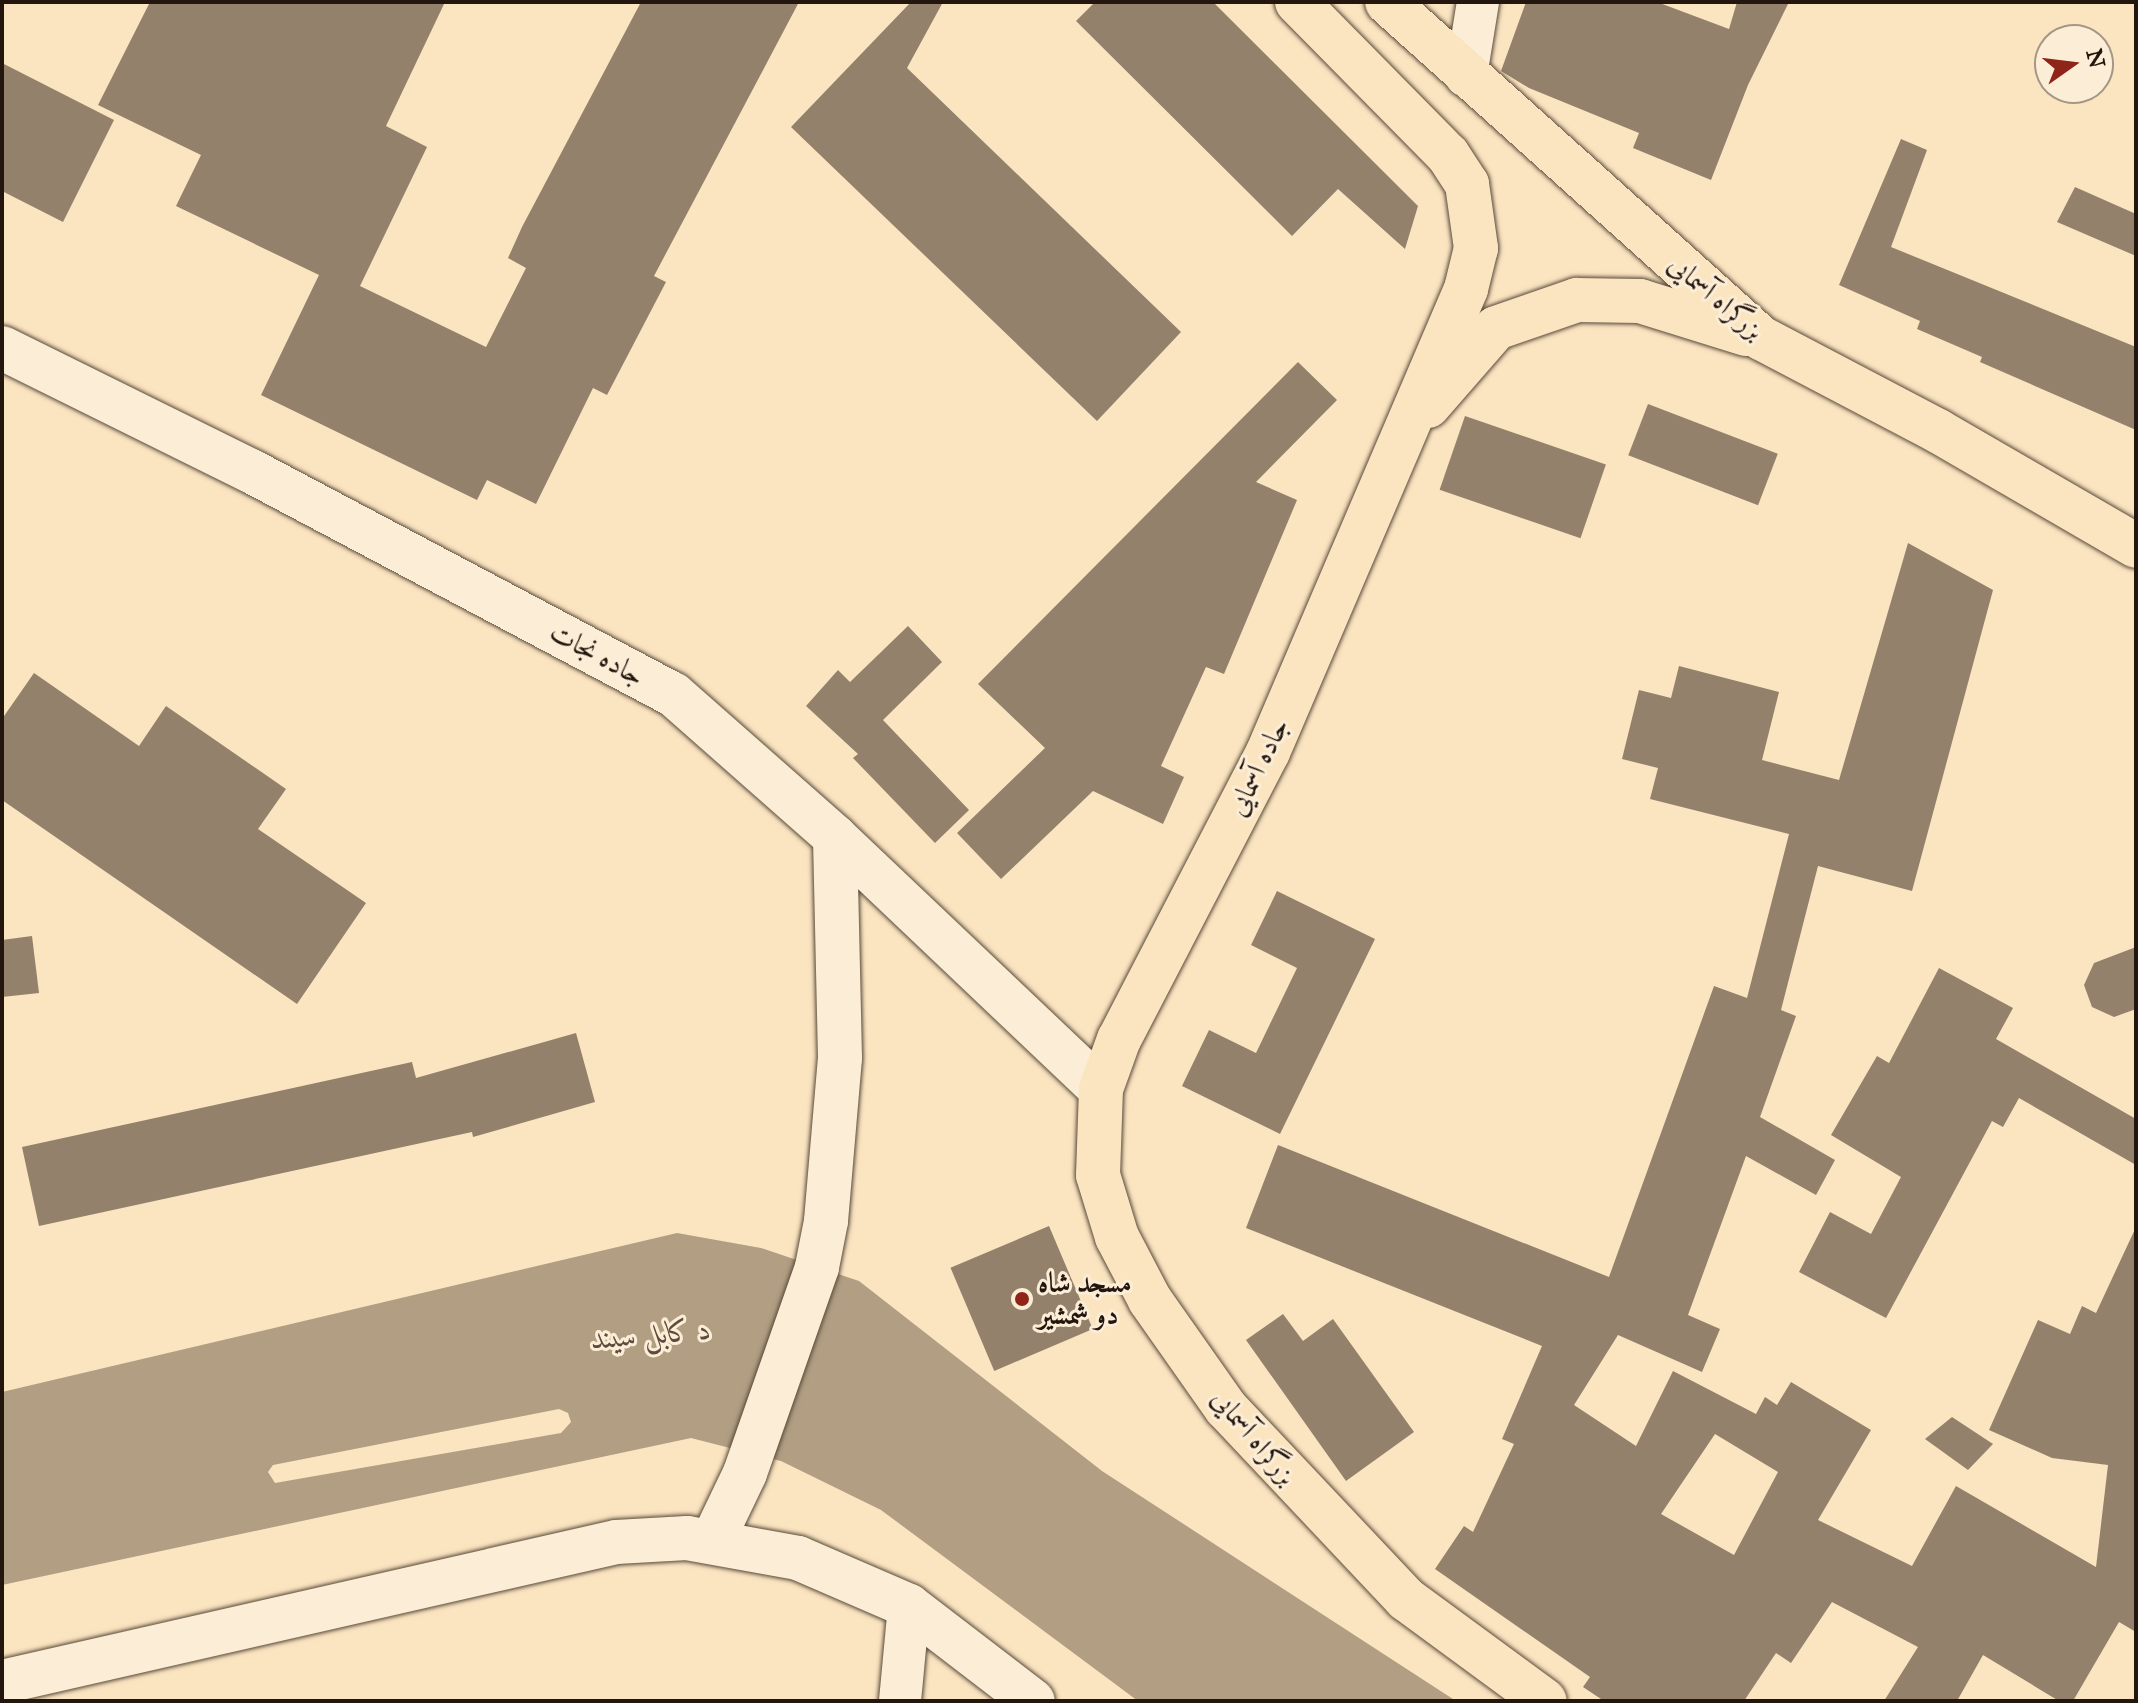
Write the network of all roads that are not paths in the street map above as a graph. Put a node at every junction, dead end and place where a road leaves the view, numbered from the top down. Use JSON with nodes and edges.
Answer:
{"nodes":[{"id":1,"x":1297,"y":2,"type":"edge"},
{"id":2,"x":1387,"y":2,"type":"edge"},
{"id":3,"x":1478,"y":2,"type":"edge"},
{"id":4,"x":1466,"y":76,"type":"junction"},
{"id":5,"x":1761,"y":338,"type":"junction"},
{"id":6,"x":2,"y":348,"type":"edge"},
{"id":7,"x":1400,"y":438,"type":"junction"},
{"id":8,"x":2136,"y":546,"type":"edge"},
{"id":9,"x":835,"y":837,"type":"junction"},
{"id":10,"x":1101,"y":1089,"type":"junction"},
{"id":11,"x":712,"y":1542,"type":"junction"},
{"id":12,"x":909,"y":1606,"type":"junction"},
{"id":13,"x":2,"y":1682,"type":"edge"},
{"id":14,"x":900,"y":1701,"type":"edge"},
{"id":15,"x":1033,"y":1701,"type":"edge"},
{"id":16,"x":1545,"y":1701,"type":"edge"}],
"edges":[{"from":1,"to":7,"type":"highway"},
{"from":2,"to":4,"type":"highway","name":"بزرگراه آسمایی"},
{"from":3,"to":4,"type":"street"},
{"from":4,"to":5,"type":"highway","name":"بزرگراه آسمایی"},
{"from":5,"to":7,"type":"highway"},
{"from":5,"to":8,"type":"highway","name":"بزرگراه آسمایی"},
{"from":6,"to":9,"type":"main road","name":"جاده نجات"},
{"from":7,"to":10,"type":"highway","name":"جاده آسمایی"},
{"from":9,"to":10,"type":"main road","name":"جاده نجات"},
{"from":9,"to":11,"type":"main road"},
{"from":10,"to":16,"type":"highway","name":"بزرگراه آسمایی"},
{"from":11,"to":12,"type":"main road"},
{"from":11,"to":13,"type":"main road"},
{"from":12,"to":14,"type":"street"},
{"from":12,"to":15,"type":"main road"}]}
